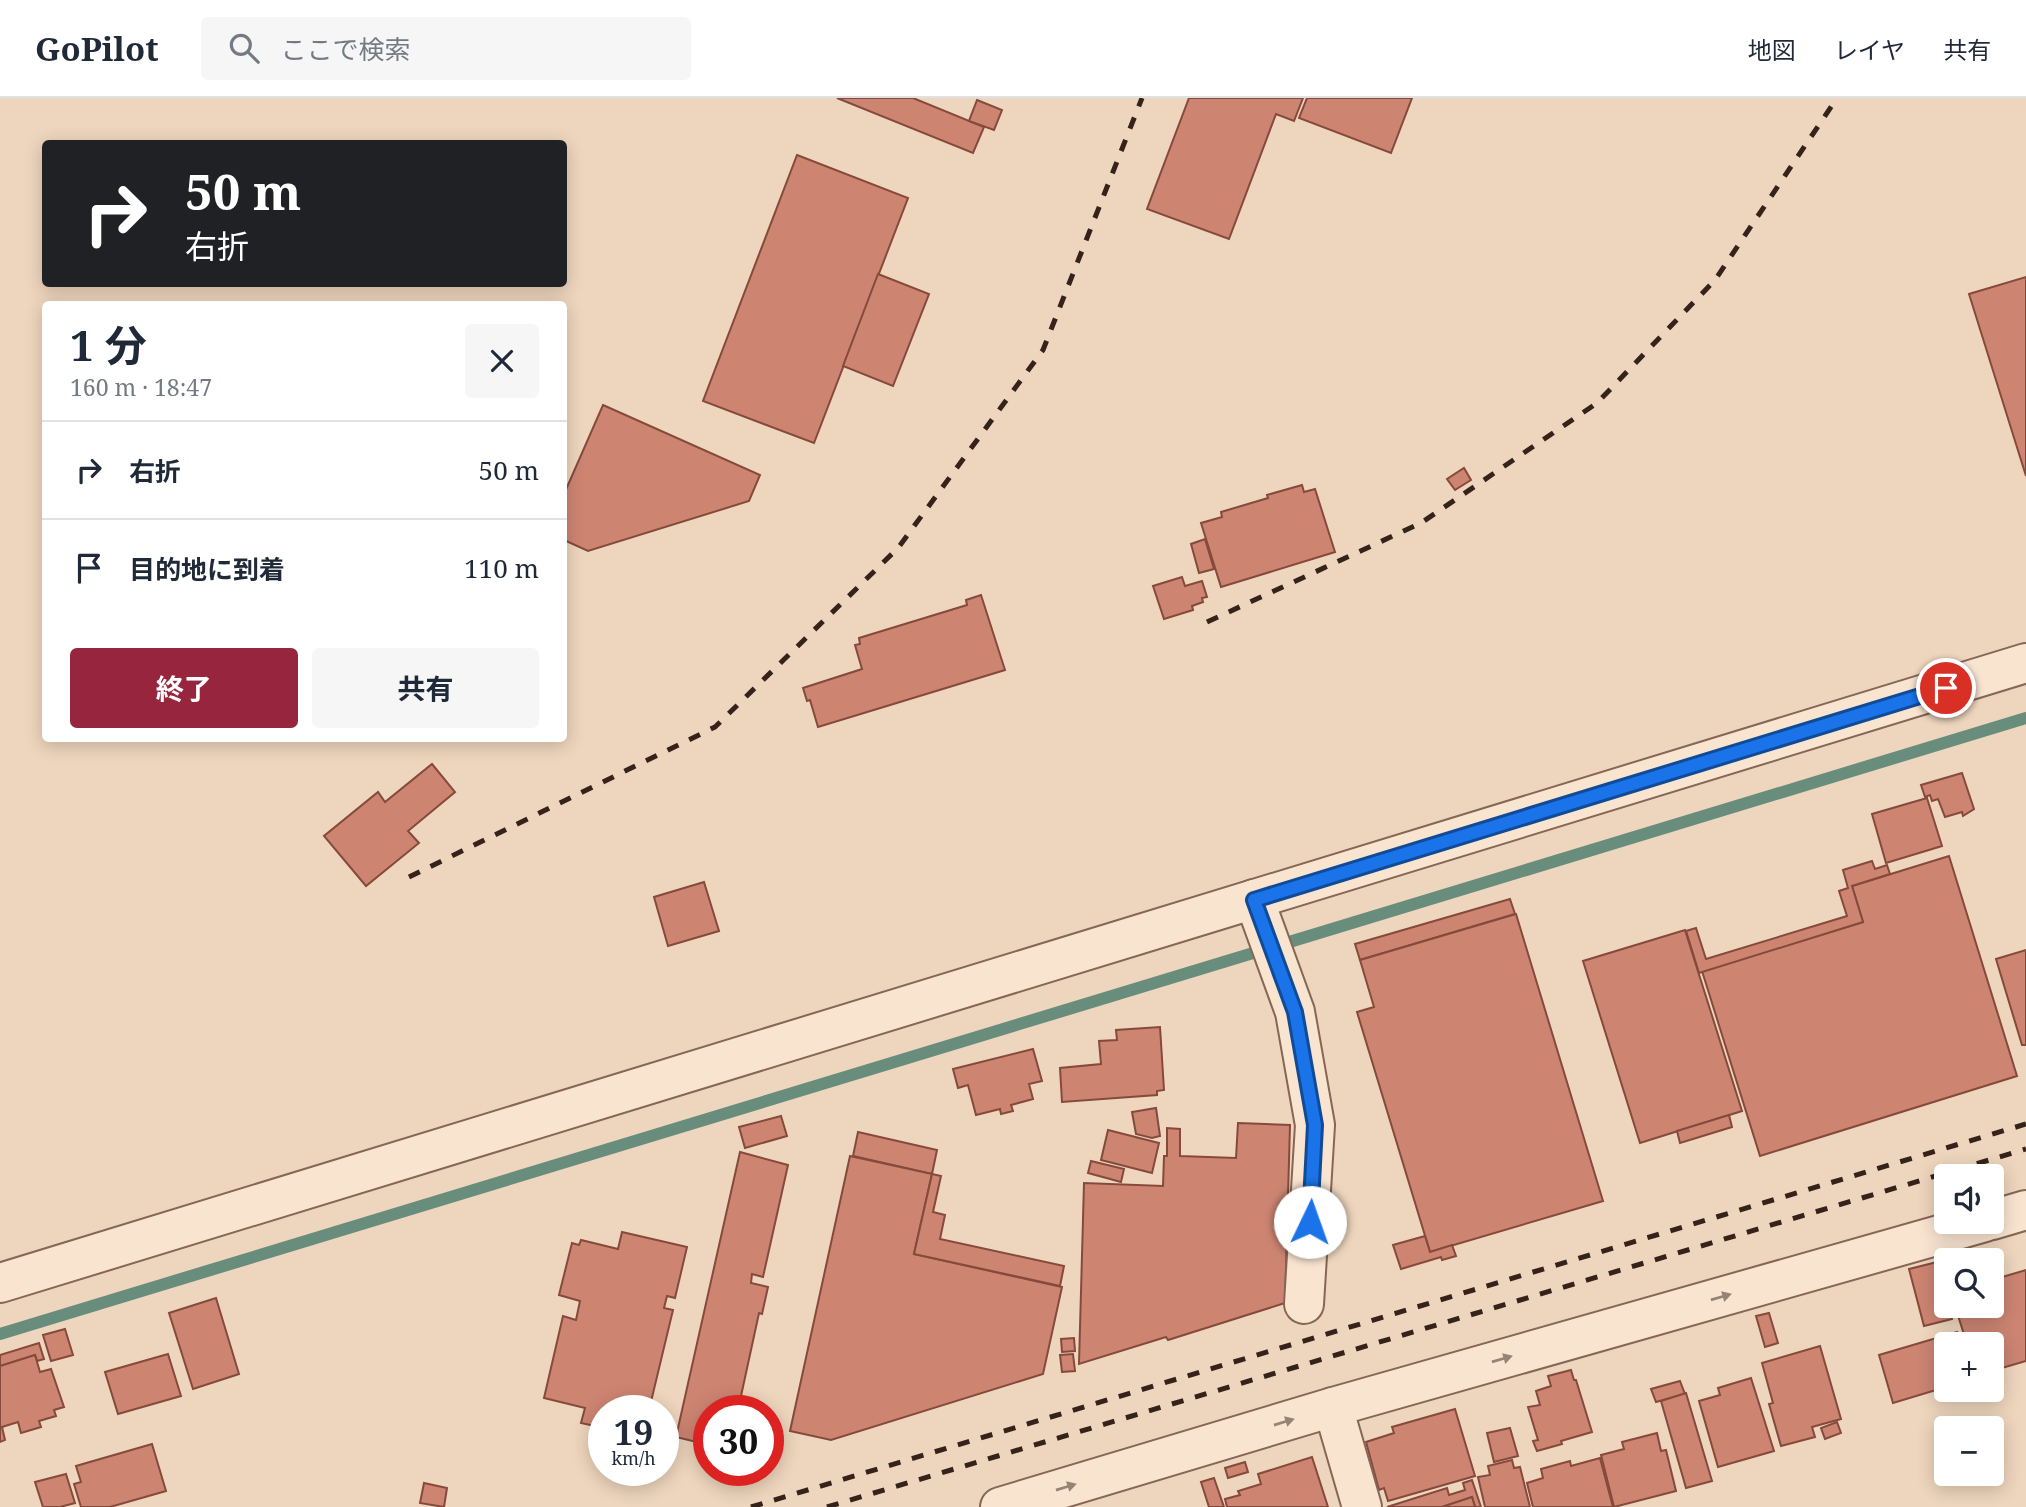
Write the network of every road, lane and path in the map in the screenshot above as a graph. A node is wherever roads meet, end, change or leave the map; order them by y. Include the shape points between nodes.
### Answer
1 (2026, 663) edge
2 (1266, 931) junction
3 (2026, 1210) edge
4 (2004, 1216) edge
5 (1943, 1234) edge
6 (0, 1283) edge
7 (1304, 1304) dead end
8 (1333, 1407) junction
9 (1000, 1507) edge
10 (1362, 1507) edge

1 - 2 street
2 - 6 street
2 - 7 street via 1295,1012 1315,1125
3 - 4 street
8 -> 5 street
9 -> 8 street
8 - 10 street

